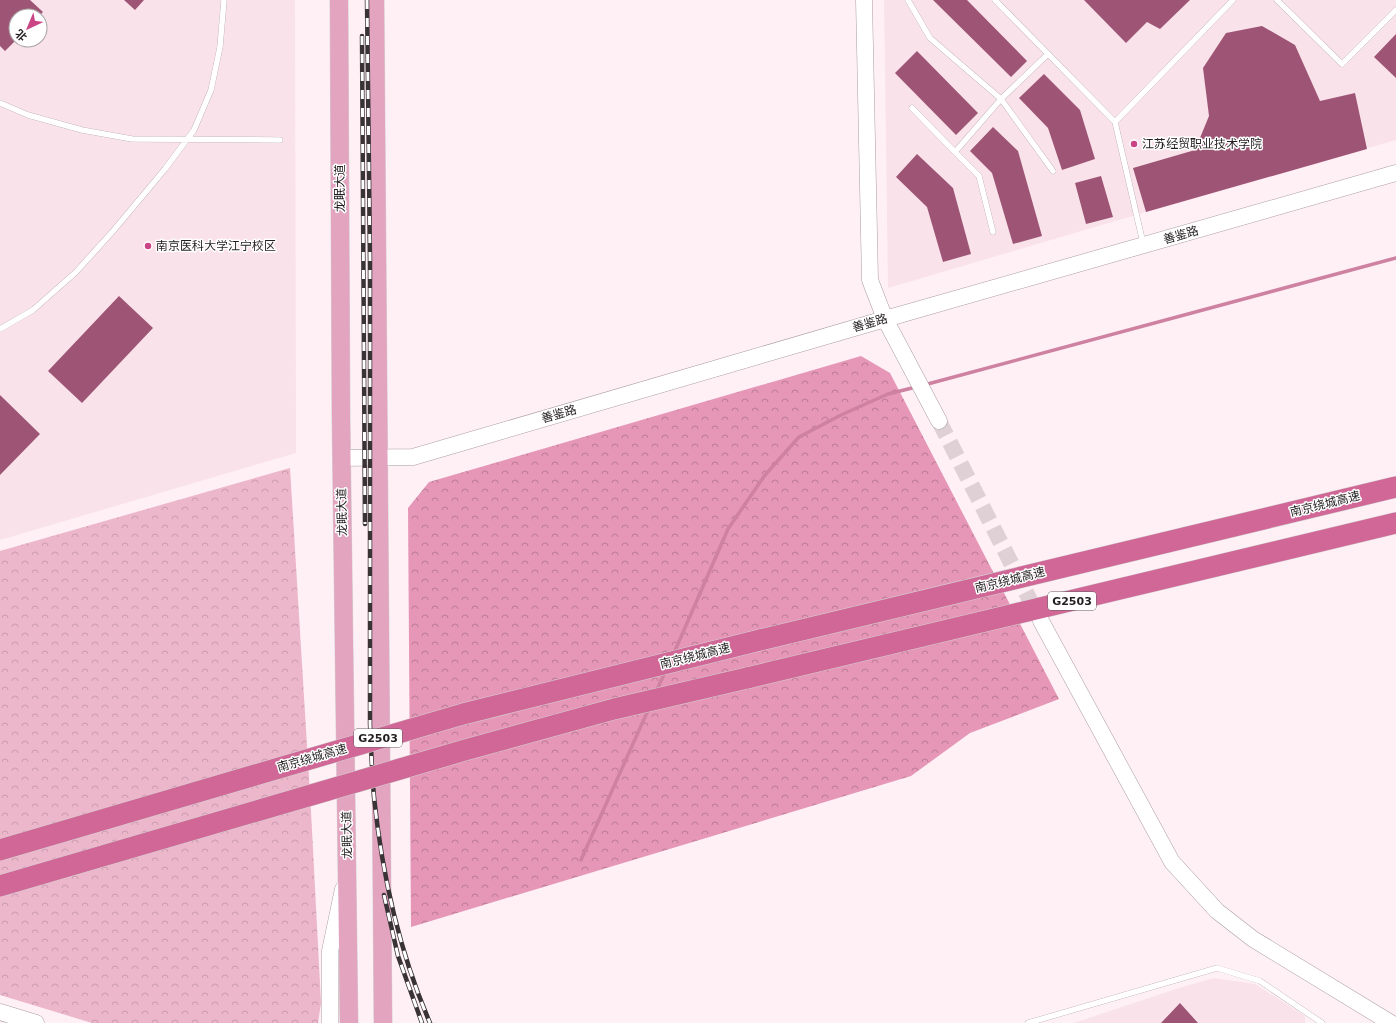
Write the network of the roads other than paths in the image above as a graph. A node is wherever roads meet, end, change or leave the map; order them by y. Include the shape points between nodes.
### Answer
1 (224, 0) edge
2 (339, 0) edge
3 (375, 0) edge
4 (864, 0) edge
5 (908, 0) edge
6 (995, 0) edge
7 (1233, 0) edge
8 (1277, 0) edge
9 (1396, 10) edge
10 (1048, 54) junction
11 (1001, 99) junction
12 (0, 103) edge
13 (912, 108) dead end
14 (1115, 122) junction
15 (186, 140) junction
16 (280, 140) dead end
17 (956, 152) junction
18 (1053, 171) dead end
19 (1396, 173) edge
20 (993, 232) dead end
21 (1143, 246) junction
22 (885, 319) junction
23 (0, 329) edge
24 (939, 421) tunnel mouth
25 (378, 457) junction
26 (342, 458) junction
27 (1396, 487) edge
28 (1396, 523) edge
29 (1041, 621) tunnel mouth
30 (0, 850) edge
31 (347, 866) junction
32 (0, 886) edge
33 (0, 1012) edge
34 (384, 1022) edge
35 (1320, 1022) edge
36 (36, 1023) edge
37 (330, 1023) edge
38 (349, 1023) edge
39 (1028, 1023) edge
40 (1391, 1023) edge

1 - 15 lane via 220,47 211,90 194,130
2 - 26 main road, 龙眠大道
3 - 25 main road
4 - 22 street via 870,280
5 - 11 lane via 930,38
6 - 10 lane
7 - 14 lane
8 - 9 lane via 1342,64
10 - 11 lane
10 - 14 lane
11 - 17 lane
11 - 18 lane
12 - 15 lane via 28,115 82,130 132,139
13 - 17 lane
14 - 21 lane
15 - 16 lane
15 - 23 lane via 165,169 76,272 33,310
17 - 20 lane via 979,176
19 - 21 street, 善鉴路
21 - 22 street, 善鉴路
22 - 24 street
22 - 25 street, 善鉴路 via 414,457
25 - 26 street, 善鉴路
25 - 34 main road
26 - 31 main road, 龙眠大道
27 - 30 highway, 南京绕城高速 / G2503, bridge via 463,714
28 - 32 highway, G2503, bridge via 614,709
29 - 40 street via 1172,862 1217,911 1254,939
31 - 37 street via 330,951
31 - 38 main road, 龙眠大道
33 - 36 street
35 - 39 lane via 1260,982 1217,968

